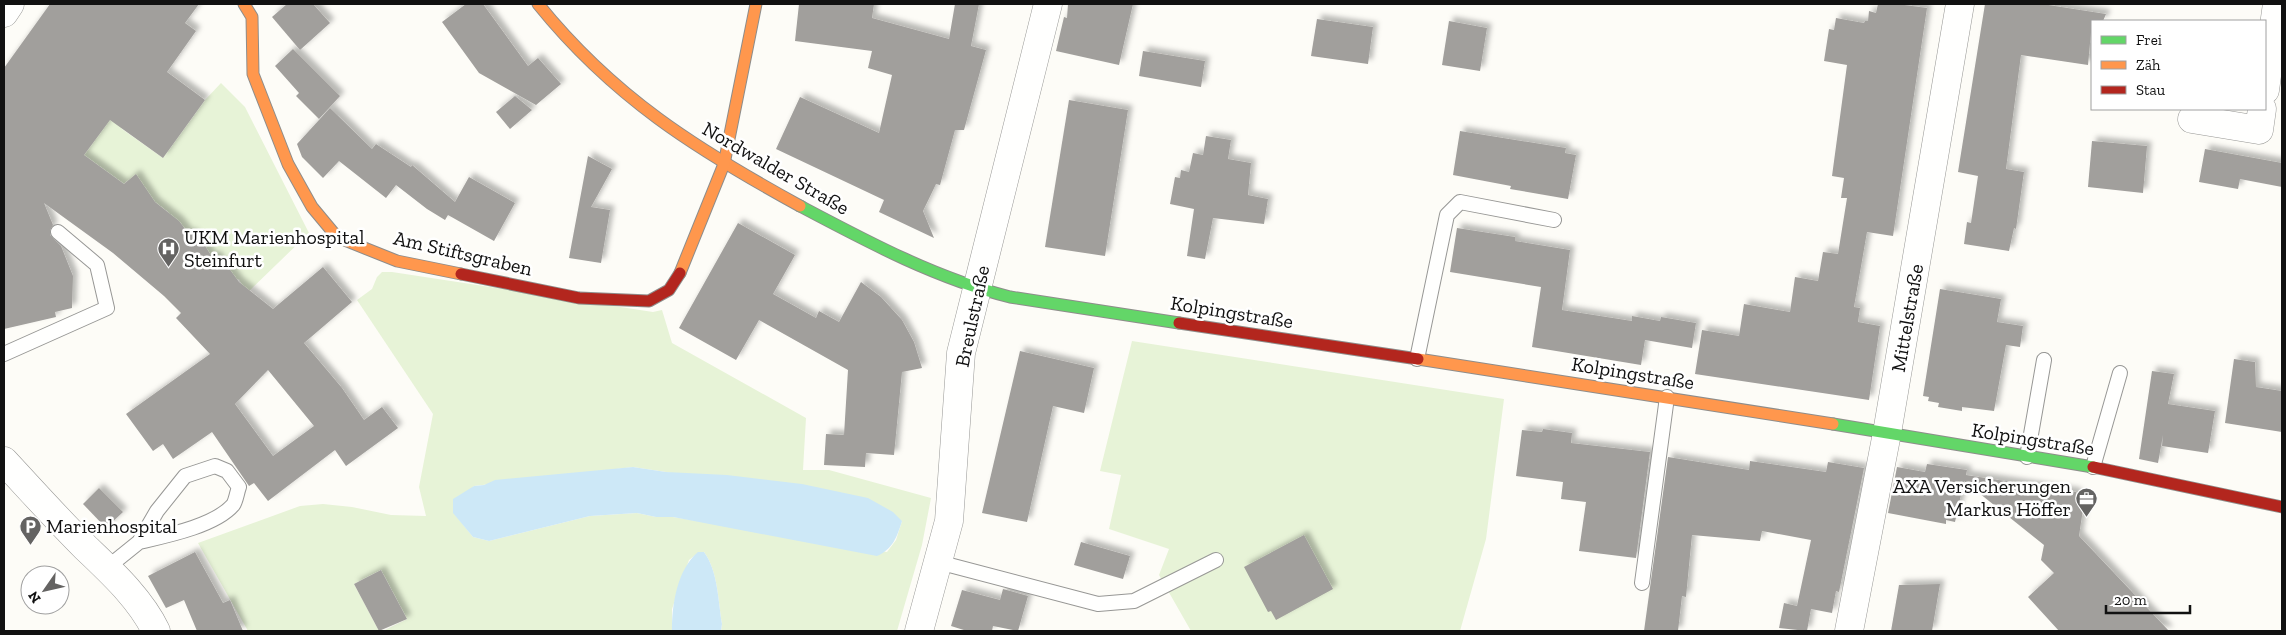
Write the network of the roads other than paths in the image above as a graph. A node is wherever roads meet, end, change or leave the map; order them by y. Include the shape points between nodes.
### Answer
1 (10, 4) edge
2 (244, 4) edge
3 (538, 4) edge
4 (756, 4) edge
5 (1048, 4) edge
6 (1960, 4) edge
7 (2277, 4) edge
8 (4, 13) edge
9 (238, 61) dead end
10 (253, 74) junction
11 (2266, 83) edge
12 (2262, 110) edge
13 (2192, 119) dead end
14 (724, 164) junction
15 (1554, 220) dead end
16 (58, 232) dead end
17 (976, 290) junction
18 (4, 354) edge
19 (1417, 359) junction
20 (2044, 360) dead end
21 (2120, 373) dead end
22 (1667, 397) junction
23 (1887, 433) junction
24 (2027, 457) junction
25 (4, 461) edge
26 (2093, 468) junction
27 (2282, 507) edge
28 (139, 542) junction
29 (1216, 560) dead end
30 (938, 562) junction
31 (108, 566) junction
32 (1642, 583) dead end
33 (156, 631) edge
34 (919, 631) edge
35 (1848, 631) edge

1 - 8 street
2 - 10 street, Am Stiftsgraben via 252,18
3 - 14 street, Nordwalder Straße via 567,40 615,86
4 - 14 street, Am Stiftsgraben
5 - 17 street, Breulstraße
6 - 23 street, Mittelstraße
7 - 11 street
9 - 10 lane
10 - 14 street, Am Stiftsgraben via 288,164 312,207 337,237 397,261 579,298 649,301 669,290 683,269
12 - 13 street via 2259,130
14 - 17 street, Nordwalder Straße via 855,235 943,278
15 - 19 lane via 1460,202 1447,215
16 - 18 lane via 97,265 107,308
17 - 19 street, Kolpingstraße
17 - 30 street, Breulstraße via 960,353 949,521
19 - 22 street, Kolpingstraße
20 - 24 lane
21 - 26 lane
22 - 23 street, Kolpingstraße
22 - 32 lane
23 - 24 street, Kolpingstraße
23 - 35 street, Mittelstraße
24 - 26 street, Kolpingstraße
25 - 31 street
26 - 27 street, Kolpingstraße
28 - 28 lane via 207,523 233,505 239,487 227,471 215,466 185,476 157,511
28 - 31 lane
29 - 30 lane via 1134,601 1098,604
30 - 34 street, Breulstraße
31 - 33 street

